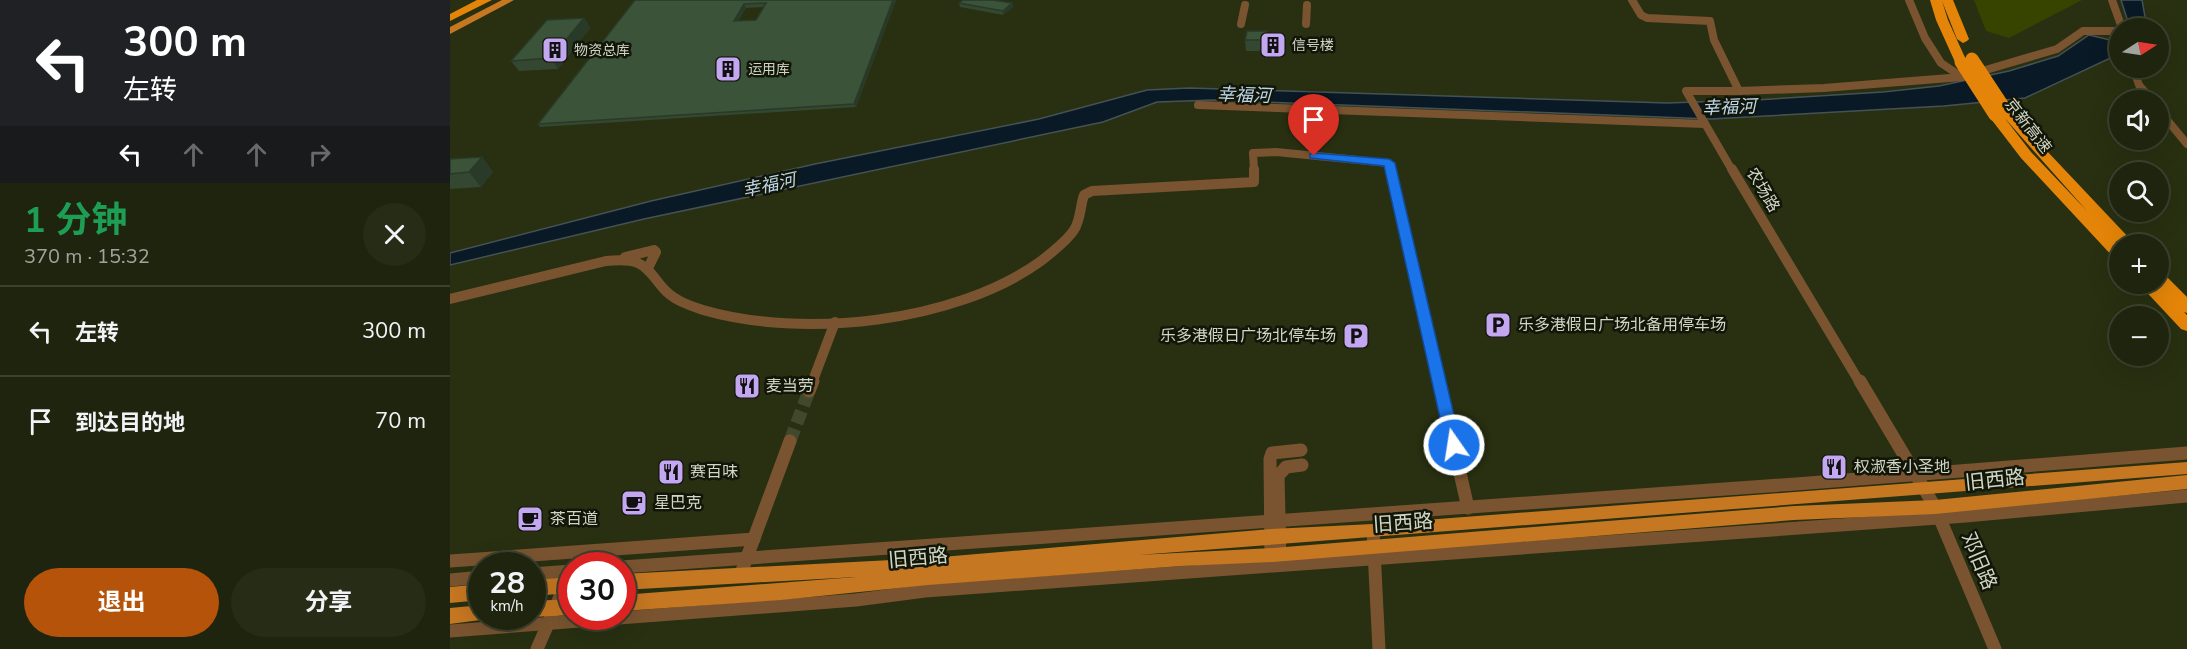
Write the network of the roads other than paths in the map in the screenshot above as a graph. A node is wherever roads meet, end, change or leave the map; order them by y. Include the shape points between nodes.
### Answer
1 (462, 0) edge
2 (486, 0) edge
3 (509, 0) edge
4 (1632, 0) edge
5 (1909, 0) edge
6 (1936, 0) edge
7 (1947, 0) edge
8 (2112, 0) edge
9 (1245, 5) dead end
10 (1307, 5) dead end
11 (450, 8) edge
12 (450, 18) edge
13 (2117, 18) edge
14 (1240, 24) dead end
15 (1306, 24) dead end
16 (2109, 30) edge
17 (450, 32) edge
18 (1967, 60) junction
19 (1962, 77) junction
20 (1739, 91) junction
21 (1198, 105) dead end
22 (2001, 113) junction
23 (2169, 122) edge
24 (1705, 123) junction
25 (2187, 144) edge
26 (2117, 234) edge
27 (2109, 243) edge
28 (612, 261) junction
29 (648, 268) junction
30 (2169, 289) edge
31 (2157, 294) edge
32 (450, 299) edge
33 (2187, 307) edge
34 (835, 322) junction
35 (2187, 326) edge
36 (809, 391) tunnel mouth
37 (790, 441) tunnel mouth
38 (1301, 450) dead end
39 (2187, 453) edge
40 (1302, 465) dead end
41 (2187, 468) edge
42 (1921, 482) junction
43 (2187, 482) edge
44 (2187, 496) edge
45 (1468, 508) junction
46 (1937, 512) junction
47 (1274, 528) junction
48 (754, 539) junction
49 (1374, 546) junction
50 (747, 557) junction
51 (1275, 560) junction
52 (450, 561) edge
53 (636, 566) edge
54 (740, 576) junction
55 (468, 578) edge
56 (450, 580) edge
57 (636, 581) edge
58 (468, 593) edge
59 (450, 595) edge
60 (636, 602) edge
61 (636, 610) edge
62 (558, 613) edge
63 (468, 614) edge
64 (450, 616) edge
65 (450, 631) edge
66 (537, 649) edge
67 (1379, 649) edge
68 (1995, 649) edge

1 - 11 highway
2 - 12 highway
3 - 17 main road
4 - 20 street via 1647,18 1710,21 1714,40
5 - 19 street via 1941,63
6 - 18 highway, 京新高速 via 1942,20
7 - 18 highway, 京新高速
8 - 13 street
9 - 14 street
10 - 15 street
16 - 19 street via 2084,31 2057,49
18 - 22 highway, 京新高速, bridge
19 - 20 street
20 - 24 street, 农场路 via 1686,91
21 - 24 street
22 - 26 highway, 京新高速
22 - 27 highway, 京新高速 via 2026,155
23 - 25 street
24 - 42 street, 农场路
28 - 29 street via 628,259
28 - 29 street via 654,250
28 - 32 street
29 - 34 street via 672,298 705,310 763,321
30 - 33 highway
31 - 35 highway
34 - 36 street
34 - 45 street via 922,309 1007,282 1058,247 1076,226 1083,198 1092,191 1254,182 1253,153 1389,163
37 - 48 street
38 - 47 street via 1272,453 1268,467
39 - 42 street
40 - 47 street via 1286,467 1278,476
41 - 42 main road, 旧西路
42 - 45 street
42 - 46 street, 邓旧路
42 - 49 main road, 旧西路
43 - 46 main road, 旧西路
44 - 46 street via 2079,507
45 - 47 street
46 - 49 main road, 旧西路 via 1794,513
46 - 68 street, 邓旧路
47 - 49 main road, 旧西路
47 - 50 street via 1241,521
47 - 51 street
47 - 54 main road, 旧西路 via 930,565
48 - 50 street
48 - 52 street
49 - 51 main road, 旧西路
49 - 67 street
50 - 53 street
50 - 54 street
51 - 60 main road, 旧西路 via 1181,559
51 - 61 street via 856,600
54 - 57 main road, 旧西路
55 - 56 street
58 - 59 main road
62 - 65 street
62 - 66 street
63 - 64 main road

